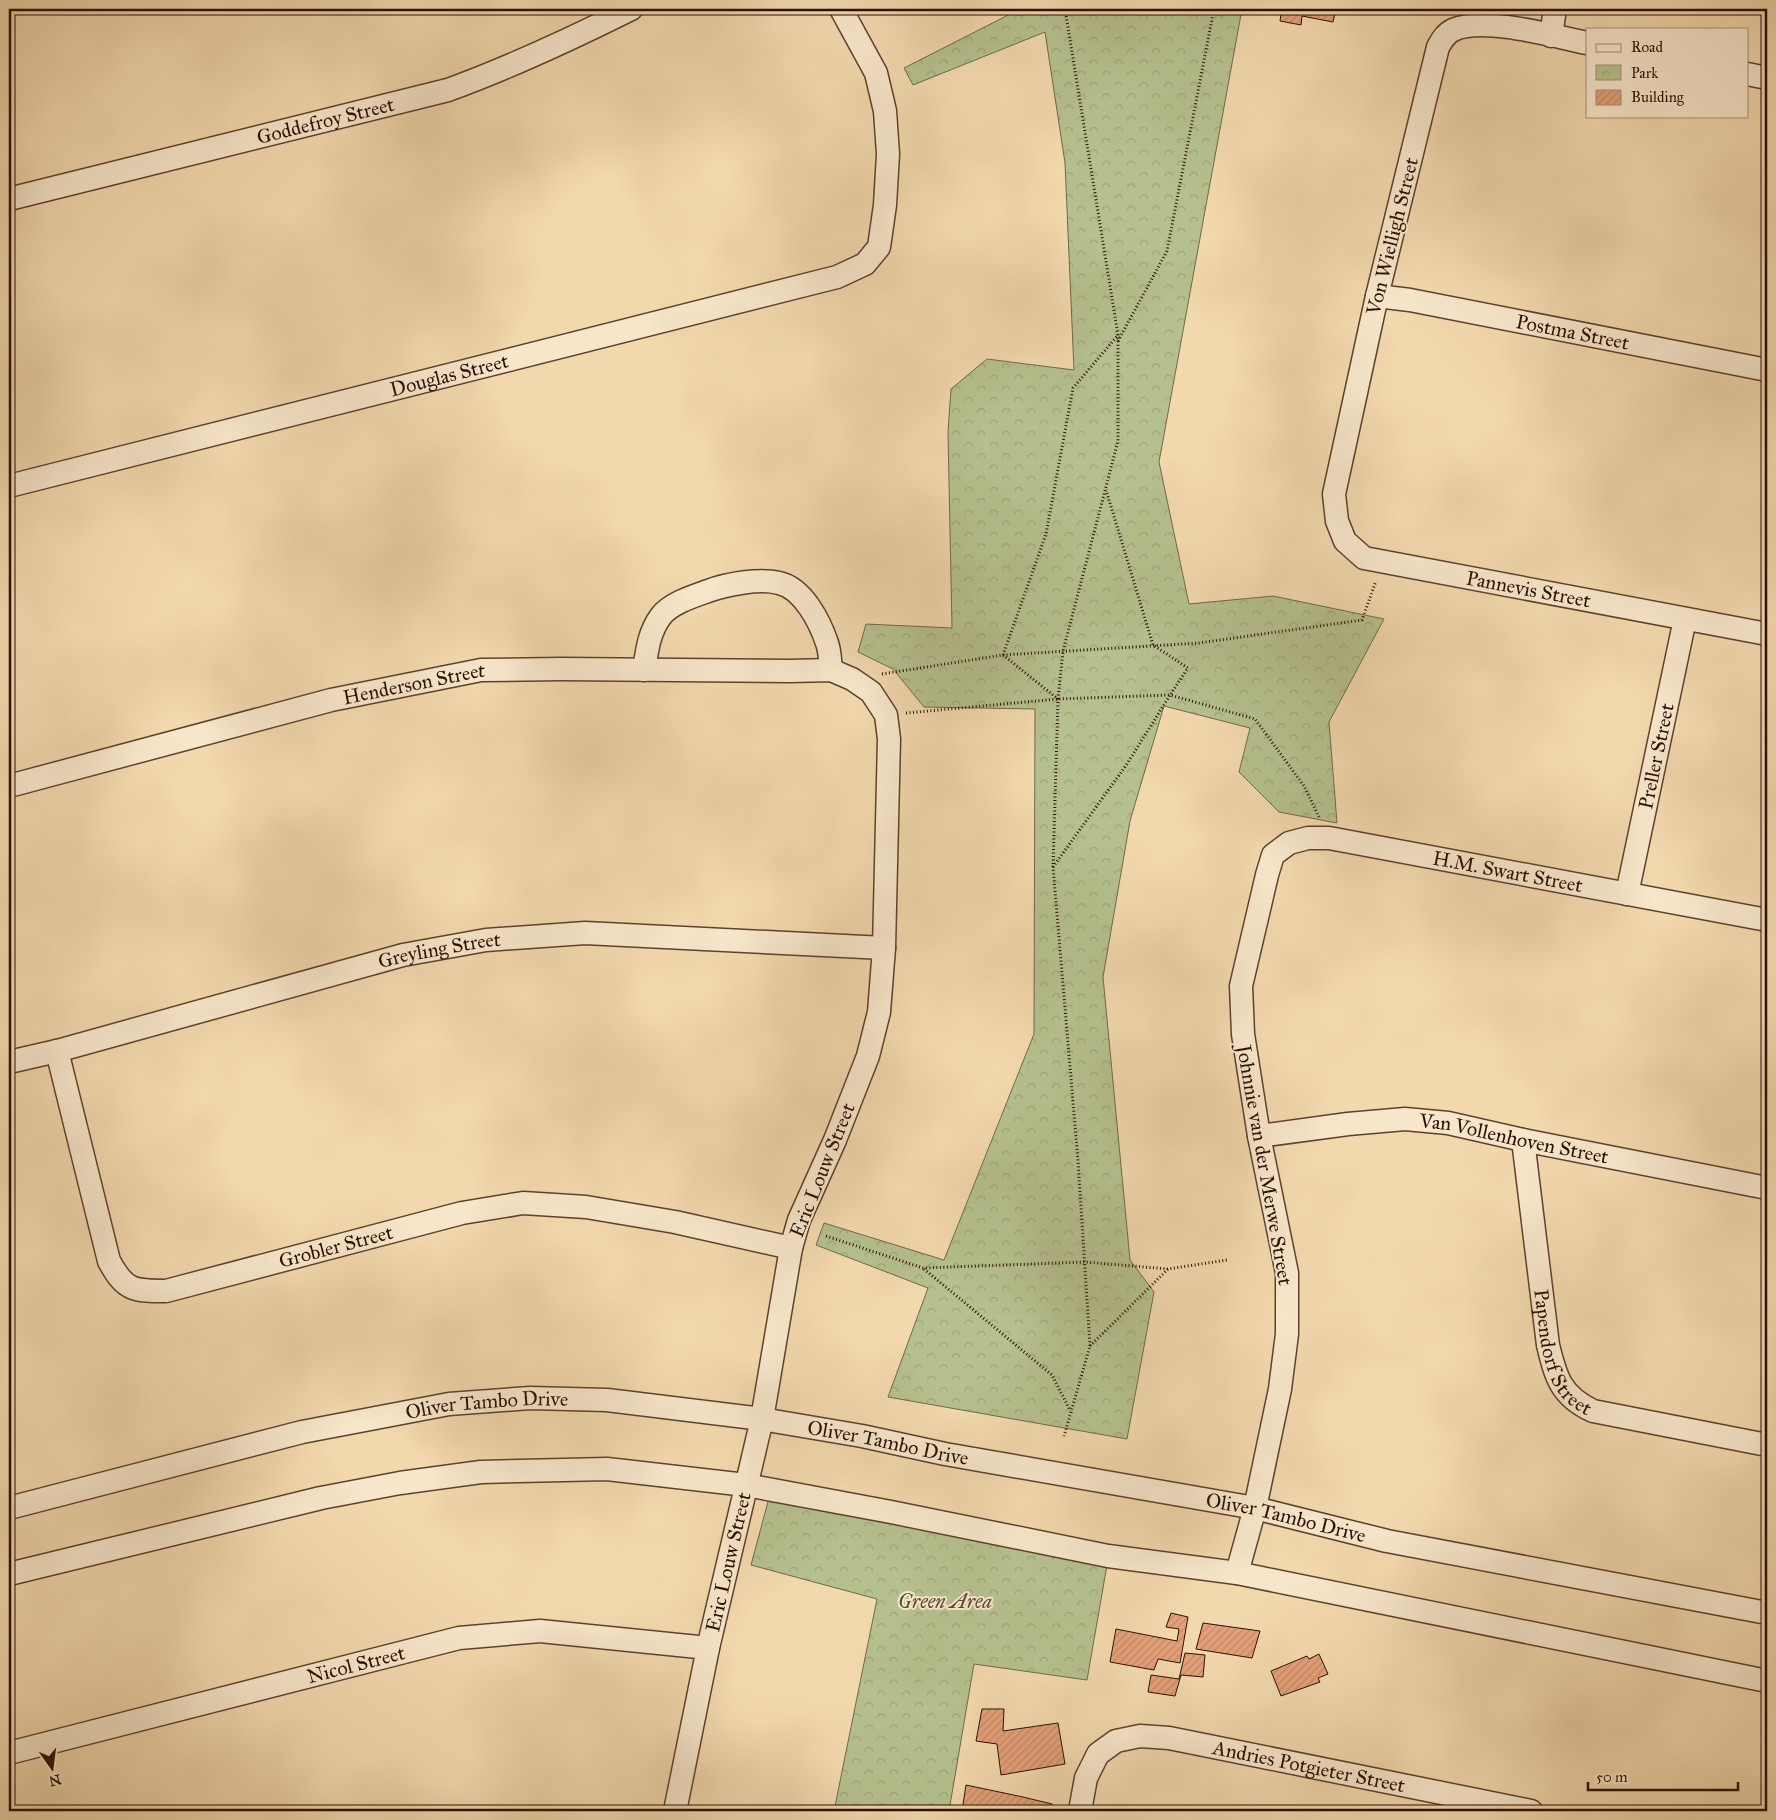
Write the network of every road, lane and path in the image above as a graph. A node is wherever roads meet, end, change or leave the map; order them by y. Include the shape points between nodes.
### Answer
1 (631, 9) edge
2 (840, 9) edge
3 (1070, 9) edge
4 (1214, 9) edge
5 (1555, 9) edge
6 (1065, 10) edge
7 (1552, 36) junction
8 (1586, 42) edge
9 (1748, 74) edge
10 (1767, 78) edge
11 (9, 200) edge
12 (1377, 296) junction
13 (1118, 335) junction
14 (1118, 342) junction
15 (1767, 370) edge
16 (9, 486) edge
17 (1106, 490) junction
18 (1334, 494) joint
19 (1383, 562) junction
20 (1685, 619) junction
21 (1767, 634) edge
22 (1153, 645) junction
23 (1063, 651) junction
24 (1003, 655) junction
25 (644, 670) junction
26 (830, 670) junction
27 (852, 679) junction
28 (1170, 695) junction
29 (1058, 699) junction
30 (886, 715) junction
31 (9, 786) edge
32 (1329, 838) junction
33 (1053, 867) junction
34 (1267, 875) joint
35 (1627, 894) junction
36 (1767, 920) edge
37 (884, 948) junction
38 (57, 1051) junction
39 (9, 1062) edge
40 (1259, 1136) junction
41 (1523, 1140) junction
42 (1767, 1188) edge
43 (826, 1236) dead end
44 (791, 1248) junction
45 (1227, 1260) dead end
46 (1085, 1262) junction
47 (923, 1268) junction
48 (1168, 1269) junction
49 (1090, 1346) junction
50 (1071, 1412) junction
51 (762, 1419) junction
52 (1064, 1436) dead end
53 (1767, 1445) edge
54 (746, 1485) junction
55 (9, 1508) edge
56 (1255, 1508) junction
57 (1237, 1573) junction
58 (9, 1574) edge
59 (1767, 1614) edge
60 (708, 1648) junction
61 (1767, 1681) edge
62 (9, 1753) edge
63 (675, 1811) edge
64 (1080, 1811) edge
65 (1531, 1811) edge

1 - 11 street, Goddefroy Street via 505,68 448,90
2 - 16 street, Douglas Street via 876,73 885,111 888,154 885,205 879,247 865,264 837,277
3 - 6 path
4 - 14 path via 1167,252
5 - 7 street
6 - 13 path
7 - 8 street, Von Wielligh Street
7 - 12 street, Von Wielligh Street via 1499,26 1469,26 1452,30 1443,37
9 - 10 street
12 - 15 street, Postma Street
12 - 18 street, Von Wielligh Street
13 - 14 path
13 - 24 path via 1073,388 1046,534
14 - 17 path via 1118,441
17 - 22 path
17 - 23 path
18 - 19 street, Pannevis Street via 1337,521 1345,540 1364,558
19 - 20 street, Pannevis Street
19 - 22 path via 1362,620 1200,643
20 - 21 street, Pannevis Street
20 - 35 street, Preller Street
22 - 23 path
22 - 28 path via 1188,668
23 - 24 path
23 - 29 path
24 - 27 path
24 - 29 path
25 - 26 street, Henderson Street
25 - 26 street via 652,631 662,614 683,600 717,588 757,581 779,582 806,602 828,645
25 - 31 street, Henderson Street via 481,670 331,700
26 - 27 street, Eric Louw Street
27 - 30 street, Eric Louw Street via 871,692
28 - 29 path
28 - 32 path via 1256,719 1304,786
28 - 33 path via 1128,764
29 - 30 path
29 - 33 path
30 - 37 street, Eric Louw Street via 890,739
32 - 34 street, H.M. Swart Street via 1308,838 1289,843 1273,855
32 - 35 street, H.M. Swart Street
33 - 46 path
34 - 40 street, Johnnie van der Merwe Street via 1241,986 1243,1034
35 - 36 street, H.M. Swart Street
37 - 38 street, Greyling Street via 584,933 486,940 403,955
37 - 44 street, Eric Louw Street via 879,1012 868,1056 799,1220
38 - 39 street, Greyling Street
38 - 44 street, Grobler Street via 109,1261 118,1277 131,1288 166,1291 462,1213 523,1203 586,1207 675,1222
40 - 41 street, Van Vollenhoven Street via 1404,1119 1448,1123
40 - 56 street, Johnnie van der Merwe Street via 1287,1273 1287,1326 1280,1389
41 - 42 street, Van Vollenhoven Street
41 - 53 street, Papendorf Street via 1548,1346 1554,1373 1568,1394 1593,1411
43 - 47 path
44 - 51 street, Eric Louw Street
45 - 48 path
46 - 47 path
46 - 48 path
46 - 49 path
47 - 50 path via 1052,1375
48 - 49 path
49 - 50 path
50 - 52 path
51 - 54 street, Eric Louw Street
51 - 55 street, Oliver Tambo Drive via 607,1400 530,1398 449,1404 302,1432
51 - 56 street, Oliver Tambo Drive
54 - 57 street via 1108,1556
54 - 58 street via 607,1469 481,1472 321,1498
54 - 60 street, Eric Louw Street
56 - 57 street, Johnnie van der Merwe Street
56 - 59 street, Oliver Tambo Drive via 1387,1541
57 - 61 street
60 - 62 street, Nicol Street via 540,1631 459,1638
60 - 63 street, Eric Louw Street
64 - 65 street, Andries Potgieter Street via 1086,1778 1098,1754 1116,1741 1140,1736 1169,1738

